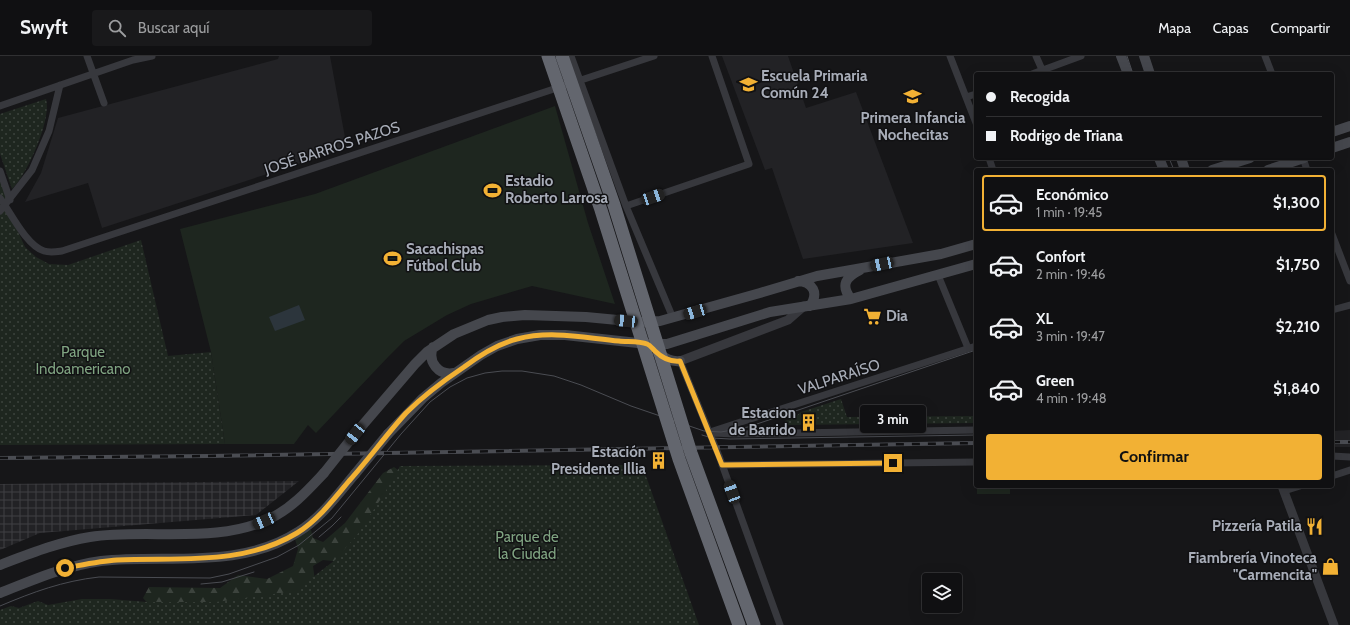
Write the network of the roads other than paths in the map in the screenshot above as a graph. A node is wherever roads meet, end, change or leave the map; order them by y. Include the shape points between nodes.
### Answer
1 (87, 56) edge
2 (152, 56) edge
3 (548, 56) edge
4 (562, 56) edge
5 (571, 56) edge
6 (654, 56) edge
7 (712, 56) edge
8 (950, 56) edge
9 (1036, 56) edge
10 (1081, 56) edge
11 (1121, 56) edge
12 (1144, 56) edge
13 (1265, 56) edge
14 (132, 58) edge
15 (1043, 72) edge
16 (1127, 72) edge
17 (1149, 72) edge
18 (1271, 72) edge
19 (94, 74) junction
20 (580, 80) junction
21 (60, 85) junction
22 (974, 95) edge
23 (966, 97) junction
24 (104, 102) dead end
25 (0, 106) edge
26 (974, 118) edge
27 (1350, 126) edge
28 (1334, 131) edge
29 (1350, 142) edge
30 (1334, 147) edge
31 (1244, 160) edge
32 (1297, 160) edge
33 (1218, 168) edge
34 (1274, 168) edge
35 (0, 171) edge
36 (0, 198) edge
37 (8, 203) junction
38 (626, 206) junction
39 (0, 211) edge
40 (1334, 239) edge
41 (974, 245) edge
42 (974, 265) edge
43 (867, 267) junction
44 (938, 275) junction
45 (798, 281) junction
46 (1350, 281) edge
47 (851, 299) junction
48 (1350, 305) edge
49 (807, 306) junction
50 (1334, 309) edge
51 (673, 318) junction
52 (647, 344) junction
53 (974, 346) edge
54 (433, 347) junction
55 (968, 348) junction
56 (680, 361) junction
57 (454, 373) junction
58 (974, 430) edge
59 (710, 432) junction
60 (1334, 456) edge
61 (1350, 457) edge
62 (974, 462) edge
63 (722, 465) junction
64 (1350, 470) edge
65 (1334, 475) edge
66 (1283, 488) edge
67 (0, 565) edge
68 (0, 593) edge
69 (739, 625) edge
70 (754, 625) edge
71 (780, 625) edge
72 (1334, 625) edge

1 - 19 street
2 - 14 street
3 - 69 highway, bridge via 601,210 679,459
4 - 70 highway, bridge via 614,205 691,453
5 - 20 street
6 - 20 street, JOSÉ BARROS PAZOS
7 - 38 street via 749,164
8 - 23 street
9 - 15 street
10 - 15 street
11 - 16 main road
12 - 17 main road
13 - 18 street
14 - 19 street
19 - 21 street
19 - 24 street
20 - 37 street, JOSÉ BARROS PAZOS via 62,251 52,253 32,243 24,234
20 - 38 street
21 - 25 street
21 - 37 street via 49,131 32,170
22 - 23 street
23 - 26 street
27 - 28 main road
29 - 30 main road
31 - 33 main road
32 - 34 main road
35 - 37 street
36 - 37 street
37 - 39 street
38 - 51 street
40 - 46 street
41 - 43 main road via 941,254
42 - 44 main road
43 - 45 main road via 832,272
43 - 47 main road via 847,279 846,293
44 - 47 main road
44 - 55 street
45 - 49 main road via 810,285 814,291 814,296
45 - 51 main road
47 - 49 main road
48 - 50 street
49 - 52 main road via 776,311 678,341
49 - 56 street via 788,320
51 - 54 main road via 639,322 514,315 471,326
52 - 56 main road via 668,360
52 - 57 main road via 566,335 540,335 497,346
53 - 55 street, VALPARAÍSO
54 - 57 main road via 431,358 436,368 443,373
54 - 67 main road, bridge via 415,364 324,473 302,496 271,518 256,525 220,532 90,537 50,546
55 - 59 street, VALPARAÍSO
56 - 59 street
57 - 68 main road, bridge via 423,398 388,434 315,519 283,541 246,553 214,558 117,560 86,564 58,571
58 - 59 street via 734,434
59 - 63 street
60 - 61 street
62 - 63 street
63 - 71 street
64 - 65 street
66 - 72 street

